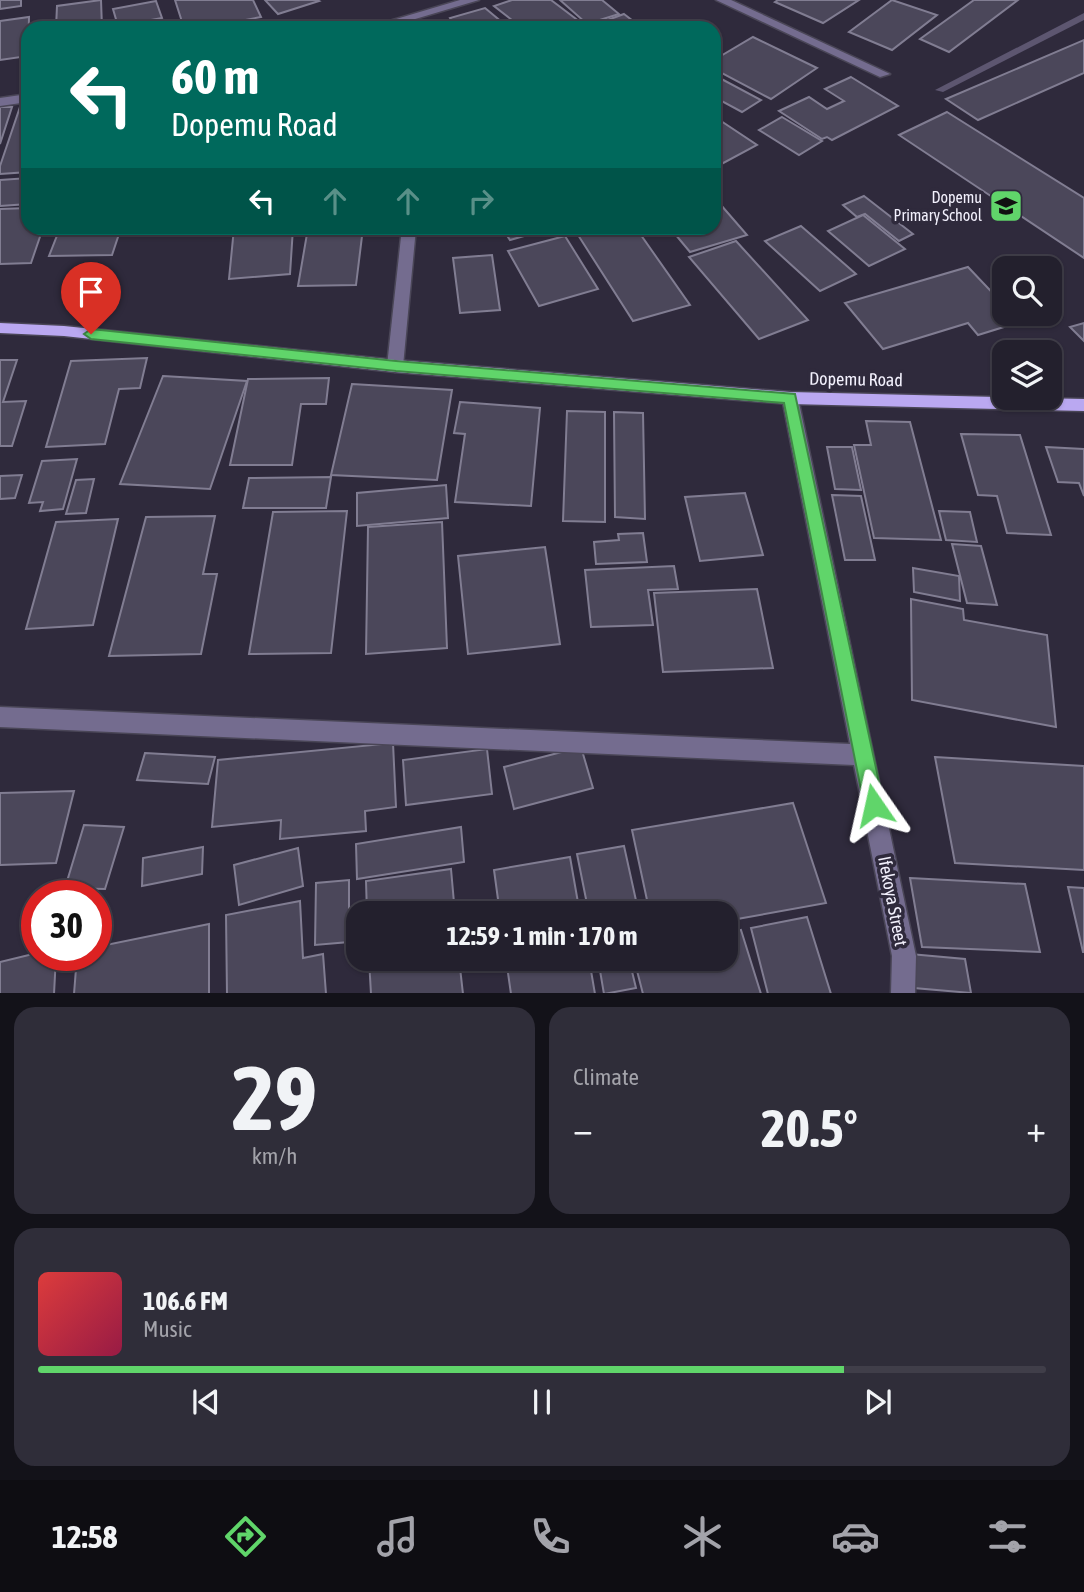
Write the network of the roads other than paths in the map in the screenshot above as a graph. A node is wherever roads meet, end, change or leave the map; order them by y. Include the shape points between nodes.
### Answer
1 (473, 0) edge
2 (722, 0) edge
3 (405, 21) edge
4 (884, 74) dead end
5 (21, 99) edge
6 (0, 102) edge
7 (408, 235) edge
8 (0, 328) edge
9 (396, 366) junction
10 (790, 398) junction
11 (1084, 405) edge
12 (0, 717) edge
13 (864, 755) junction
14 (903, 993) edge

1 - 3 street
2 - 4 street
5 - 6 street
7 - 9 street
8 - 9 main road, Dopemu Road
9 - 10 main road, Dopemu Road
10 - 11 main road, Dopemu Road
10 - 13 street, Ifekoya Street
12 - 13 street
13 - 14 street, Ifekoya Street via 904,956

